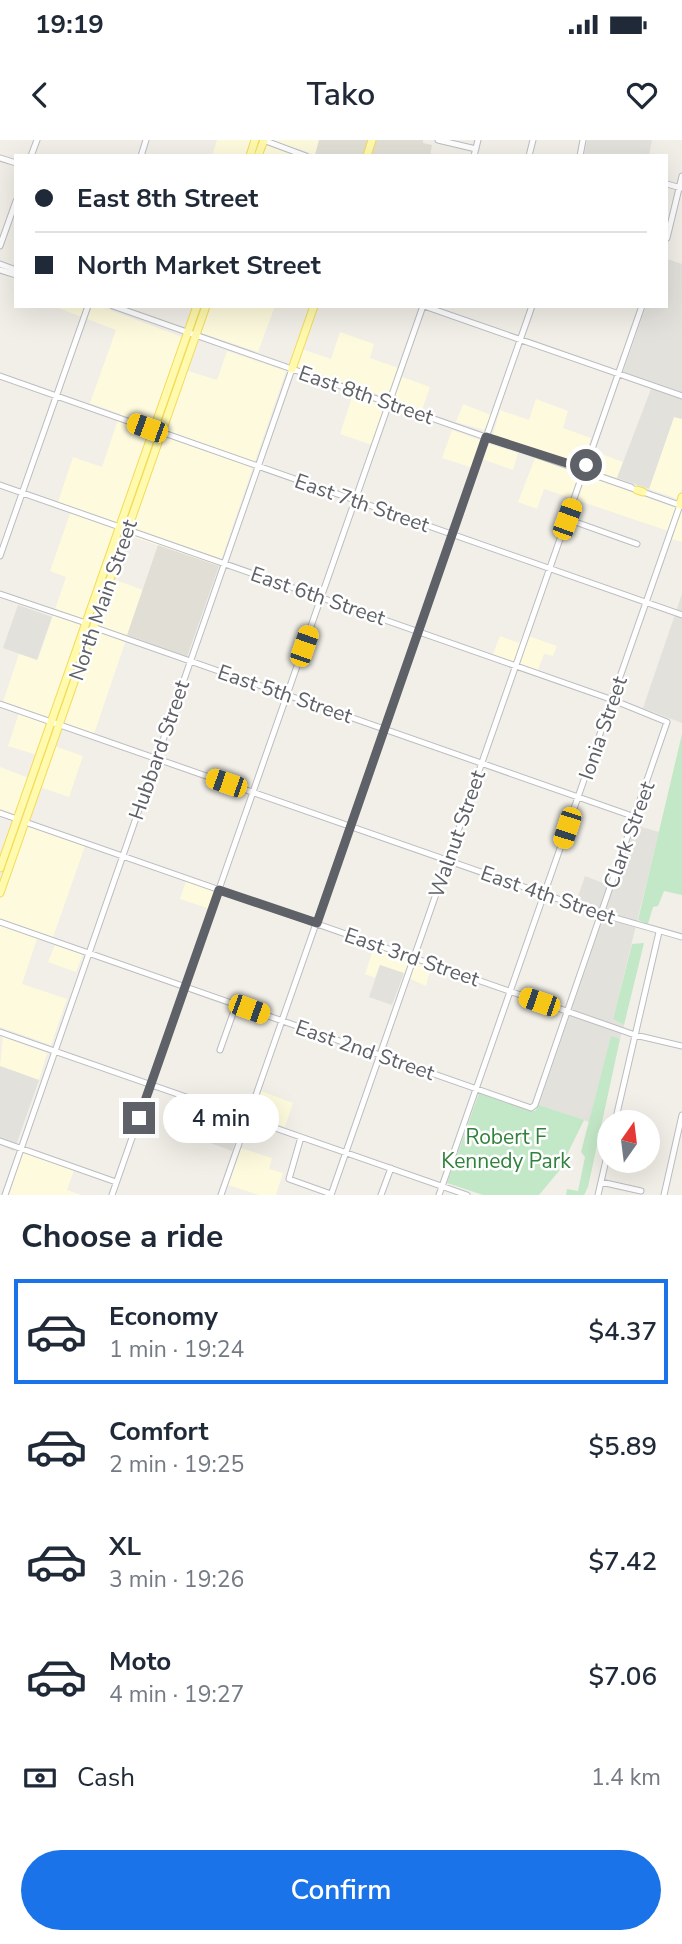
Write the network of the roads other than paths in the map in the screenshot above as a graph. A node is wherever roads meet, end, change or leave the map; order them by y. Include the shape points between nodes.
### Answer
1 (263, 140) edge
2 (438, 140) edge
3 (478, 140) edge
4 (475, 152) edge
5 (301, 154) edge
6 (682, 176) edge
7 (681, 188) edge
8 (14, 207) edge
9 (668, 234) edge
10 (0, 246) edge
11 (87, 308) edge
12 (119, 308) edge
13 (197, 308) edge
14 (205, 308) edge
15 (313, 308) edge
16 (423, 308) edge
17 (430, 308) edge
18 (531, 308) edge
19 (641, 308) edge
20 (191, 334) junction
21 (520, 340) junction
22 (292, 369) junction
23 (618, 374) junction
24 (0, 376) edge
25 (56, 396) junction
26 (682, 396) edge
27 (389, 403) junction
28 (157, 431) junction
29 (486, 437) junction
30 (258, 466) junction
31 (584, 471) junction
32 (0, 485) edge
33 (22, 493) junction
34 (355, 500) junction
35 (681, 503) edge
36 (567, 519) junction
37 (123, 528) junction
38 (453, 534) junction
39 (637, 544) dead end
40 (0, 556) edge
41 (224, 564) junction
42 (550, 569) junction
43 (0, 594) edge
44 (321, 597) junction
45 (647, 603) junction
46 (682, 615) edge
47 (89, 625) junction
48 (418, 631) junction
49 (190, 661) junction
50 (516, 666) junction
51 (287, 695) junction
52 (613, 700) junction
53 (0, 704) edge
54 (667, 719) joint
55 (55, 723) junction
56 (384, 729) junction
57 (156, 758) junction
58 (482, 763) junction
59 (253, 792) junction
60 (579, 797) junction
61 (0, 813) edge
62 (635, 817) junction
63 (21, 821) junction
64 (350, 827) junction
65 (122, 856) junction
66 (447, 860) junction
67 (0, 868) edge
68 (219, 890) junction
69 (0, 893) edge
70 (545, 894) junction
71 (601, 915) junction
72 (0, 922) edge
73 (317, 923) junction
74 (659, 932) junction
75 (682, 937) edge
76 (88, 953) junction
77 (413, 958) junction
78 (185, 987) junction
79 (511, 992) junction
80 (236, 1004) junction
81 (567, 1011) junction
82 (282, 1021) junction
83 (0, 1032) edge
84 (635, 1035) junction
85 (682, 1046) edge
86 (54, 1050) junction
87 (220, 1050) dead end
88 (379, 1055) junction
89 (151, 1084) junction
90 (477, 1089) junction
91 (531, 1108) joint
92 (618, 1110) edge
93 (682, 1115) edge
94 (248, 1118) junction
95 (301, 1137) junction
96 (0, 1141) edge
97 (20, 1148) junction
98 (345, 1152) junction
99 (391, 1168) junction
100 (603, 1173) edge
101 (116, 1182) junction
102 (601, 1182) junction
103 (442, 1187) junction
104 (641, 1191) dead end
105 (5, 1195) edge
106 (112, 1195) edge
107 (221, 1195) edge
108 (331, 1195) edge
109 (382, 1195) edge
110 (439, 1195) edge
111 (467, 1195) edge
112 (598, 1195) edge
113 (664, 1195) edge

1 - 5 street
2 - 4 street
3 - 4 street
6 - 7 street
7 - 9 street
8 - 10 street
11 - 25 street
12 - 20 street, East 8th Street
13 - 20 main road, North Main Street
14 - 20 main road, North Main Street
15 - 22 main road, Hubbard Street
16 - 27 street
17 - 21 street
18 - 21 street
19 - 23 street, Walnut Street
20 - 22 street, East 8th Street
20 - 28 main road, North Main Street
21 - 23 street
21 - 29 street
22 - 27 street, East 8th Street
22 - 30 street, Hubbard Street
23 - 26 street
23 - 31 street, Walnut Street
24 - 25 street, East 7th Street
25 - 28 street, East 7th Street
25 - 33 street
27 - 29 street, East 8th Street
27 - 34 street
28 - 30 street, East 7th Street
28 - 37 main road, North Main Street
29 - 31 street, East 8th Street
29 - 38 street
30 - 34 street, East 7th Street
30 - 41 street, Hubbard Street
31 - 35 street, East 8th Street
31 - 36 street, Walnut Street
32 - 33 street, East 6th Street
33 - 37 street, East 6th Street
33 - 40 street
34 - 38 street, East 7th Street
34 - 44 street
35 - 45 street, Ionia Street
36 - 39 street
36 - 42 street, Walnut Street
37 - 41 street, East 6th Street
37 - 47 main road, North Main Street
38 - 42 street, East 7th Street
38 - 48 street
41 - 44 street, East 6th Street
41 - 49 street, Hubbard Street
42 - 45 street, East 7th Street
42 - 50 street, Walnut Street
43 - 47 street, East 5th Street
44 - 48 street, East 6th Street
44 - 51 street
45 - 46 street, East 7th Street
45 - 52 street, Ionia Street
47 - 49 street, East 5th Street
47 - 55 main road, North Main Street
48 - 50 street, East 6th Street
48 - 56 street
49 - 51 street, East 5th Street
49 - 57 street, Hubbard Street
50 - 52 street, East 6th Street
50 - 58 street, Walnut Street
51 - 56 street, East 5th Street
51 - 59 street
52 - 54 street, East 6th Street
52 - 60 street, Ionia Street
53 - 55 street, East 4th Street
54 - 62 street, Clark Street
55 - 57 street, East 4th Street
55 - 63 main road, North Main Street
56 - 58 street, East 5th Street
56 - 64 street
57 - 59 street, East 4th Street
57 - 65 street, Hubbard Street
58 - 60 street, East 5th Street
58 - 66 street, Walnut Street
59 - 64 street, East 4th Street
59 - 68 street
60 - 62 street, East 5th Street
60 - 70 street, Ionia Street
61 - 63 street, East 3rd Street
62 - 71 street, Clark Street
63 - 65 street, East 3rd Street
63 - 67 main road, North Main Street
63 - 69 main road, North Main Street
64 - 66 street, East 4th Street
64 - 73 street
65 - 68 street, East 3rd Street
65 - 76 street, Hubbard Street
66 - 70 street, East 4th Street
66 - 77 street, Walnut Street
68 - 73 street, East 3rd Street
68 - 78 street
70 - 71 street, East 4th Street
70 - 79 street, Ionia Street
71 - 74 street, East 4th Street
71 - 81 street, Clark Street
72 - 76 street, East 2nd Street
73 - 77 street, East 3rd Street
73 - 82 street
74 - 75 street, East 4th Street
74 - 84 street
76 - 78 street, East 2nd Street
76 - 86 street, Hubbard Street
77 - 79 street, East 3rd Street
77 - 88 street, Walnut Street
78 - 80 street, East 2nd Street
78 - 89 street
79 - 81 street, East 3rd Street
79 - 90 street, Ionia Street
80 - 82 street, East 2nd Street
80 - 87 street
81 - 84 street, East 3rd Street
81 - 91 street, Clark Street
82 - 88 street, East 2nd Street
82 - 94 street
83 - 86 street
84 - 85 street, East 3rd Street
84 - 92 street
86 - 89 street
86 - 97 street, Hubbard Street
88 - 90 street, East 2nd Street
88 - 98 street, Walnut Street
89 - 94 street
89 - 101 street
90 - 91 street, East 2nd Street
90 - 103 street, Ionia Street
93 - 113 street
94 - 95 street
94 - 107 street
95 - 98 street
95 - 108 street via 289,1178
96 - 97 street
97 - 101 street
97 - 105 street, Hubbard Street
98 - 99 street
98 - 108 street, Walnut Street
99 - 103 street
99 - 109 street
100 - 102 street
101 - 106 street
102 - 104 street
102 - 112 street
103 - 110 street, Ionia Street
103 - 111 street

